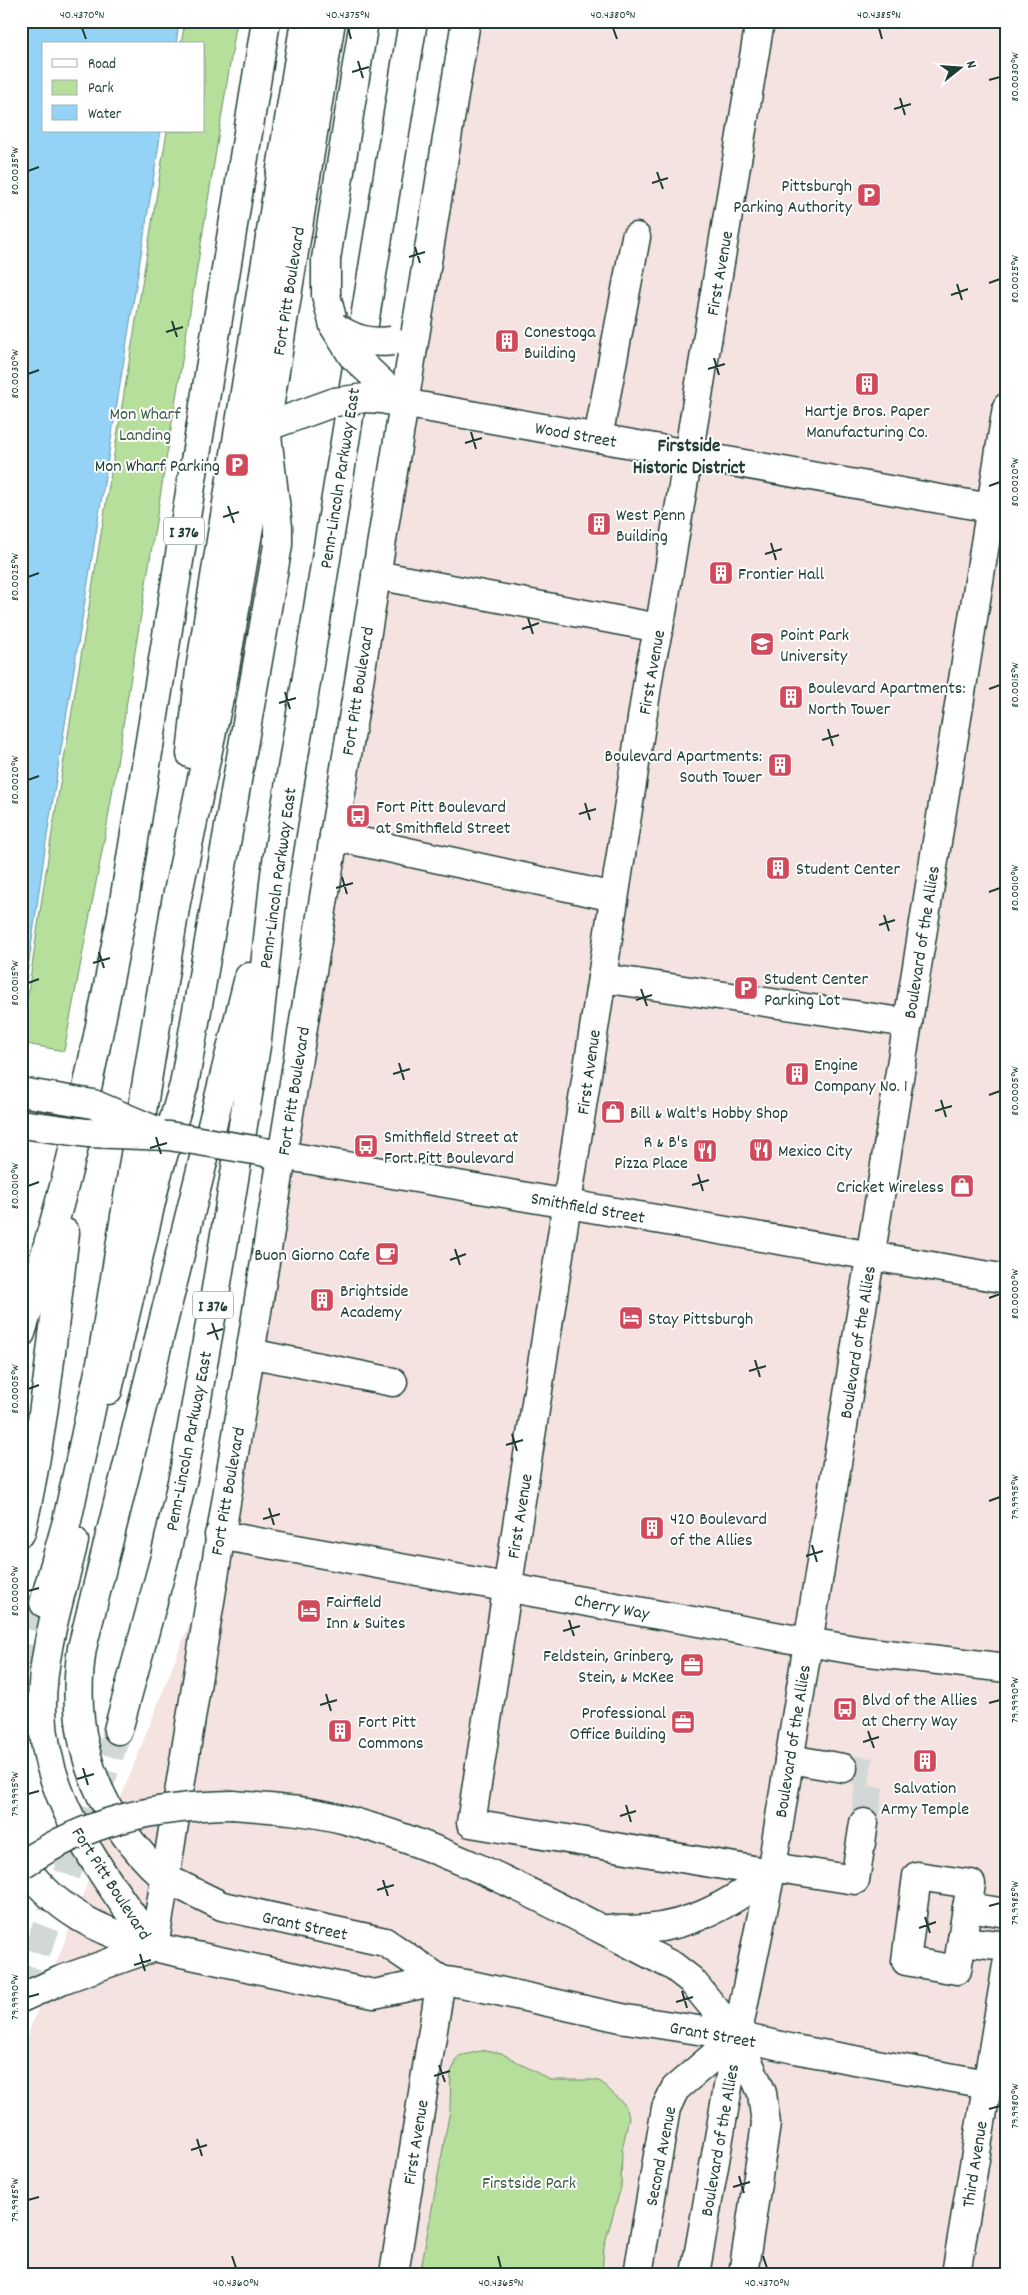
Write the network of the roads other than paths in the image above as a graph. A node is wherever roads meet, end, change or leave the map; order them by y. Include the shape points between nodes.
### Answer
1 (266, 21) edge
2 (305, 21) edge
3 (331, 21) edge
4 (364, 21) edge
5 (413, 21) edge
6 (466, 21) edge
7 (760, 21) edge
8 (636, 238) dead end
9 (334, 326) junction
10 (416, 330) junction
11 (390, 396) junction
12 (1007, 407) edge
13 (266, 427) junction
14 (598, 438) junction
15 (688, 454) junction
16 (999, 510) edge
17 (376, 575) junction
18 (659, 628) junction
19 (334, 836) junction
20 (275, 874) junction
21 (614, 897) junction
22 (176, 902) junction
23 (602, 978) junction
24 (908, 1023) junction
25 (21, 1092) edge
26 (21, 1124) edge
27 (169, 1136) junction
28 (75, 1142) junction
29 (271, 1153) junction
30 (568, 1203) junction
31 (870, 1255) junction
32 (1007, 1279) edge
33 (21, 1333) edge
34 (250, 1352) junction
35 (393, 1382) dead end
36 (21, 1532) edge
37 (219, 1535) junction
38 (508, 1586) junction
39 (52, 1604) junction
40 (808, 1642) junction
41 (1007, 1668) edge
42 (118, 1730) tunnel mouth
43 (789, 1759) junction
44 (843, 1768) tunnel mouth
45 (864, 1823) tunnel mouth
46 (21, 1863) edge
47 (771, 1870) junction
48 (165, 1878) junction
49 (967, 1907) junction
50 (1007, 1913) edge
51 (599, 1928) junction
52 (962, 1940) junction
53 (1007, 1946) edge
54 (154, 1947) junction
55 (1007, 1965) edge
56 (440, 1980) junction
57 (21, 1998) edge
58 (737, 2036) junction
59 (1000, 2088) edge
60 (394, 2274) edge
61 (638, 2274) edge
62 (695, 2274) edge
63 (743, 2274) edge
64 (956, 2274) edge

1 - 28 main road, I 376 via 124,904
2 - 22 main road via 200,670
3 - 13 main road, Fort Pitt Boulevard
4 - 9 main road via 326,259 328,310
5 - 20 main road, Penn-Lincoln Parkway East / I 376
6 - 10 main road, Fort Pitt Boulevard
7 - 15 main road, First Avenue
8 - 14 main road
9 - 10 main road, bridge via 365,342 392,341
9 - 11 main road, bridge via 352,356
10 - 11 main road, Fort Pitt Boulevard
11 - 13 main road, Wood Street, bridge via 335,402
11 - 14 main road, Wood Street
11 - 17 main road, Fort Pitt Boulevard
12 - 16 main road, Boulevard of the Allies
13 - 22 main road via 224,674
13 - 27 main road, Fort Pitt Boulevard via 278,545 184,1086
14 - 15 main road, Wood Street
15 - 16 main road, Wood Street
15 - 18 main road, First Avenue
16 - 24 main road, Boulevard of the Allies
17 - 18 main road
17 - 19 main road, Fort Pitt Boulevard
18 - 21 main road, First Avenue via 650,666
19 - 21 main road
19 - 29 main road, Fort Pitt Boulevard
20 - 42 main road, Penn-Lincoln Parkway East / I 376 via 257,1040 184,1473 144,1641
20 - 48 main road, Grant Street via 77,1676 80,1732 97,1788 126,1837 142,1858
21 - 23 main road, First Avenue
22 - 39 main road via 102,1358 66,1521
23 - 24 main road
23 - 30 main road, First Avenue
24 - 31 main road, Boulevard of the Allies
25 - 27 main road, Smithfield Street, bridge via 93,1104
26 - 27 main road, Smithfield Street, bridge via 87,1133
27 - 29 main road, Smithfield Street, bridge
27 - 39 main road, Fort Pitt Boulevard
28 - 33 main road, I 376
28 - 36 main road via 49,1376
29 - 30 main road, Smithfield Street
29 - 34 main road, Fort Pitt Boulevard
30 - 31 main road, Smithfield Street
30 - 38 main road, First Avenue
31 - 32 main road, Smithfield Street
31 - 40 main road, Boulevard of the Allies
34 - 35 main road
34 - 37 main road, Fort Pitt Boulevard
37 - 38 main road, Cherry Way
37 - 48 main road, Fort Pitt Boulevard
38 - 40 main road, Cherry Way
38 - 47 main road, First Avenue via 470,1823
39 - 54 main road, Fort Pitt Boulevard via 42,1710 49,1762 82,1841
40 - 41 main road, Cherry Way
40 - 43 main road, Boulevard of the Allies
43 - 44 main road
43 - 47 main road, Boulevard of the Allies
45 - 47 main road via 855,1880
46 - 51 main road, bridge via 67,1838 129,1815 164,1809 234,1805 304,1811 373,1828 464,1862
46 - 54 main road, Grant Street via 36,1883 72,1914 104,1930
47 - 51 main road via 730,1903 696,1919 632,1932
47 - 58 main road, Boulevard of the Allies
48 - 54 main road, Fort Pitt Boulevard
48 - 56 main road, Grant Street via 222,1906 385,1942
49 - 50 main road
49 - 52 main road
49 - 52 main road via 970,1884 917,1876 906,1961 957,1970
51 - 58 main road via 679,1970
52 - 53 main road
54 - 56 main road, Grant Street via 374,1994
54 - 57 main road
55 - 59 main road, Third Avenue
56 - 58 main road, Grant Street via 626,2019
56 - 60 main road, First Avenue
58 - 59 main road, Grant Street
58 - 61 main road, Second Avenue via 675,2089 666,2108
58 - 62 main road, Boulevard of the Allies
58 - 63 main road via 762,2093 766,2124
59 - 64 main road, Third Avenue

